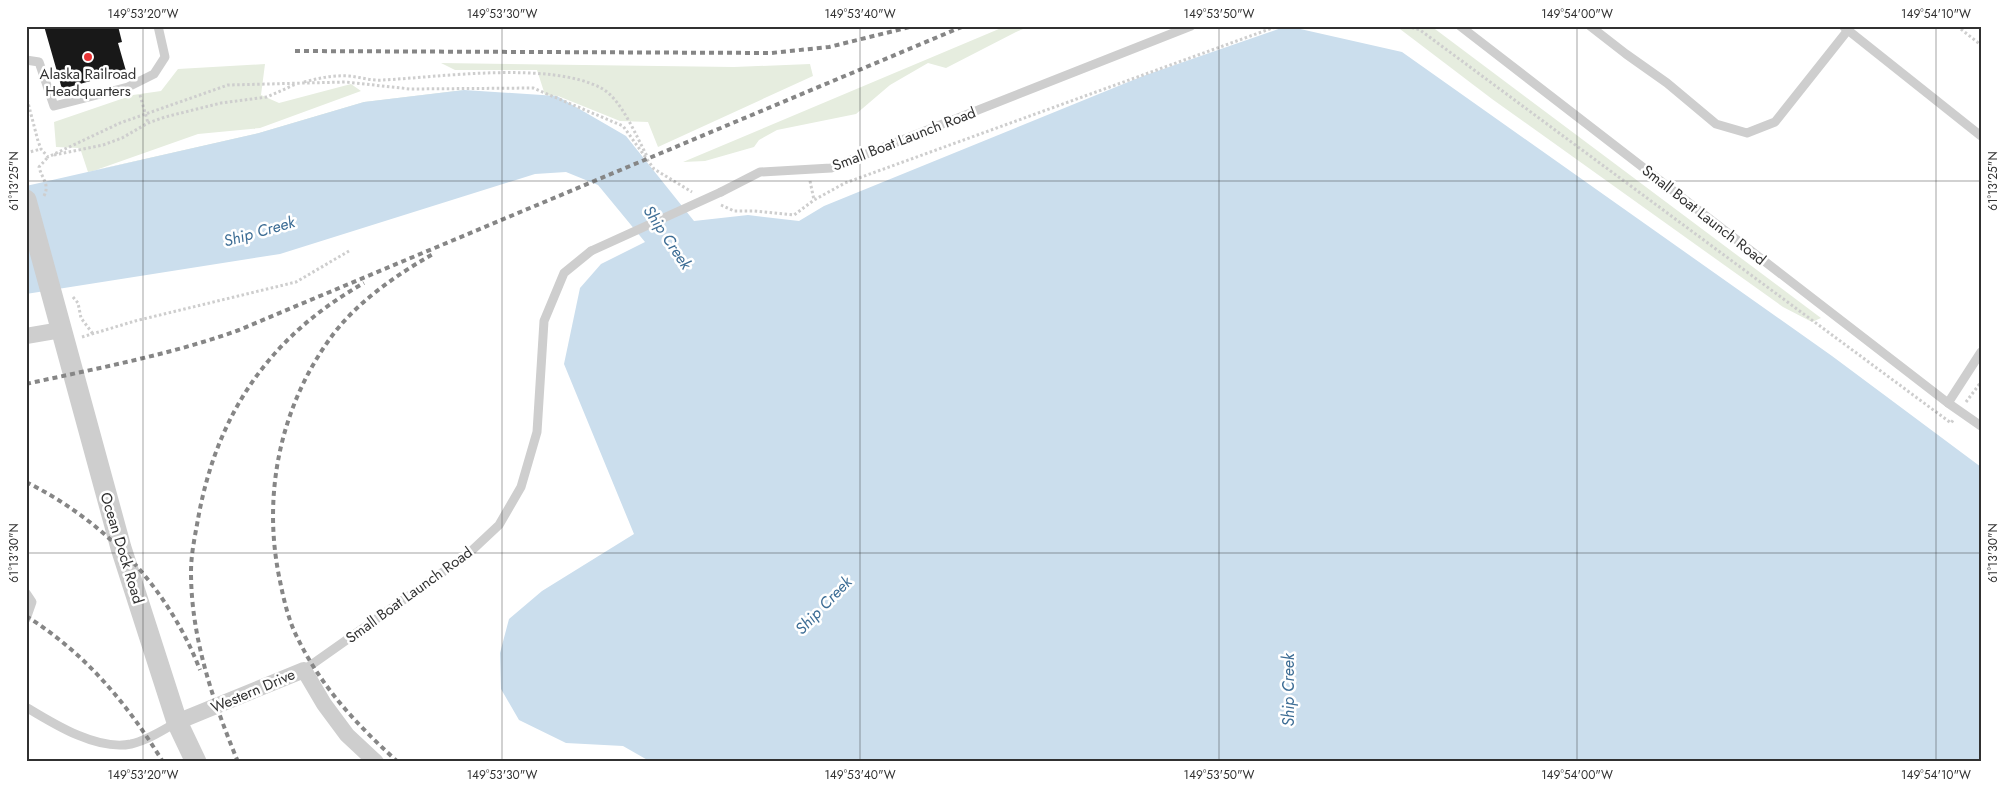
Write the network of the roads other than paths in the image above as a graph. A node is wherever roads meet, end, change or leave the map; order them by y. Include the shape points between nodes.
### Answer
1 (158, 26) edge
2 (1191, 26) edge
3 (1460, 26) edge
4 (1590, 26) edge
5 (1845, 28) edge
6 (26, 60) edge
7 (1981, 136) edge
8 (26, 200) edge
9 (69, 329) junction
10 (26, 336) edge
11 (1981, 352) edge
12 (1948, 403) junction
13 (1981, 426) edge
14 (26, 593) edge
15 (26, 619) edge
16 (304, 670) junction
17 (26, 707) edge
18 (177, 722) junction
19 (196, 762) edge
20 (376, 762) edge

1 - 6 lane via 165,57 154,74 128,87 54,106 39,62
2 - 16 lane, Small Boat Launch Road, bridge via 831,168 760,172 590,251 564,273 544,321 537,432 521,487 499,524 467,555
3 - 12 lane, Small Boat Launch Road
4 - 5 lane via 1667,82 1716,124 1747,133 1775,122
5 - 7 lane
8 - 9 street, Ocean Dock Road via 64,299
9 - 10 street
9 - 18 street, Ocean Dock Road via 121,548
11 - 12 lane
12 - 13 lane, Small Boat Launch Road
14 - 15 lane via 32,602
16 - 18 street, Western Drive
16 - 20 street, Western Drive via 348,735
17 - 18 lane via 83,737 110,743 130,744
18 - 19 street, Ocean Dock Road

